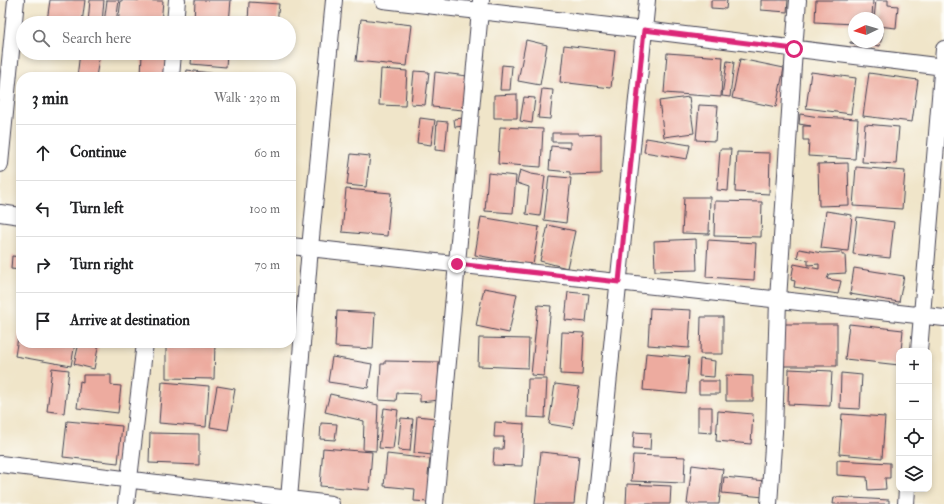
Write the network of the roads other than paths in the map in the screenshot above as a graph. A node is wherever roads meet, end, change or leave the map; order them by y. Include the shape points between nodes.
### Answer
1 (16, 0) edge
2 (177, 0) edge
3 (334, 0) edge
4 (383, 0) edge
5 (647, 0) edge
6 (798, 0) edge
7 (480, 5) edge
8 (176, 16) edge
9 (644, 30) junction
10 (794, 49) junction
11 (944, 49) edge
12 (172, 60) edge
13 (943, 67) edge
14 (171, 72) edge
15 (0, 164) edge
16 (0, 214) edge
17 (16, 216) edge
18 (296, 247) edge
19 (310, 248) junction
20 (457, 264) junction
21 (619, 282) junction
22 (778, 300) junction
23 (922, 316) junction
24 (944, 318) edge
25 (144, 348) edge
26 (919, 348) edge
27 (0, 464) edge
28 (128, 480) junction
29 (907, 492) edge
30 (288, 502) edge
31 (126, 504) edge
32 (331, 504) edge
33 (434, 504) edge
34 (596, 504) edge
35 (769, 504) edge
36 (906, 504) edge

1 - 15 street
2 - 8 street
3 - 19 street
4 - 7 street
5 - 9 street
6 - 10 street
7 - 9 street
7 - 20 street
9 - 10 street
9 - 21 street
10 - 13 street
10 - 22 street
11 - 13 street
12 - 14 street
13 - 23 street
16 - 17 street
18 - 19 street
19 - 20 street
19 - 30 street
20 - 21 street
20 - 33 street
21 - 22 street
21 - 34 street
22 - 23 street
22 - 35 street
23 - 24 street
23 - 26 street
25 - 28 street
27 - 28 street
28 - 30 street
28 - 31 street
29 - 36 street
30 - 32 street

